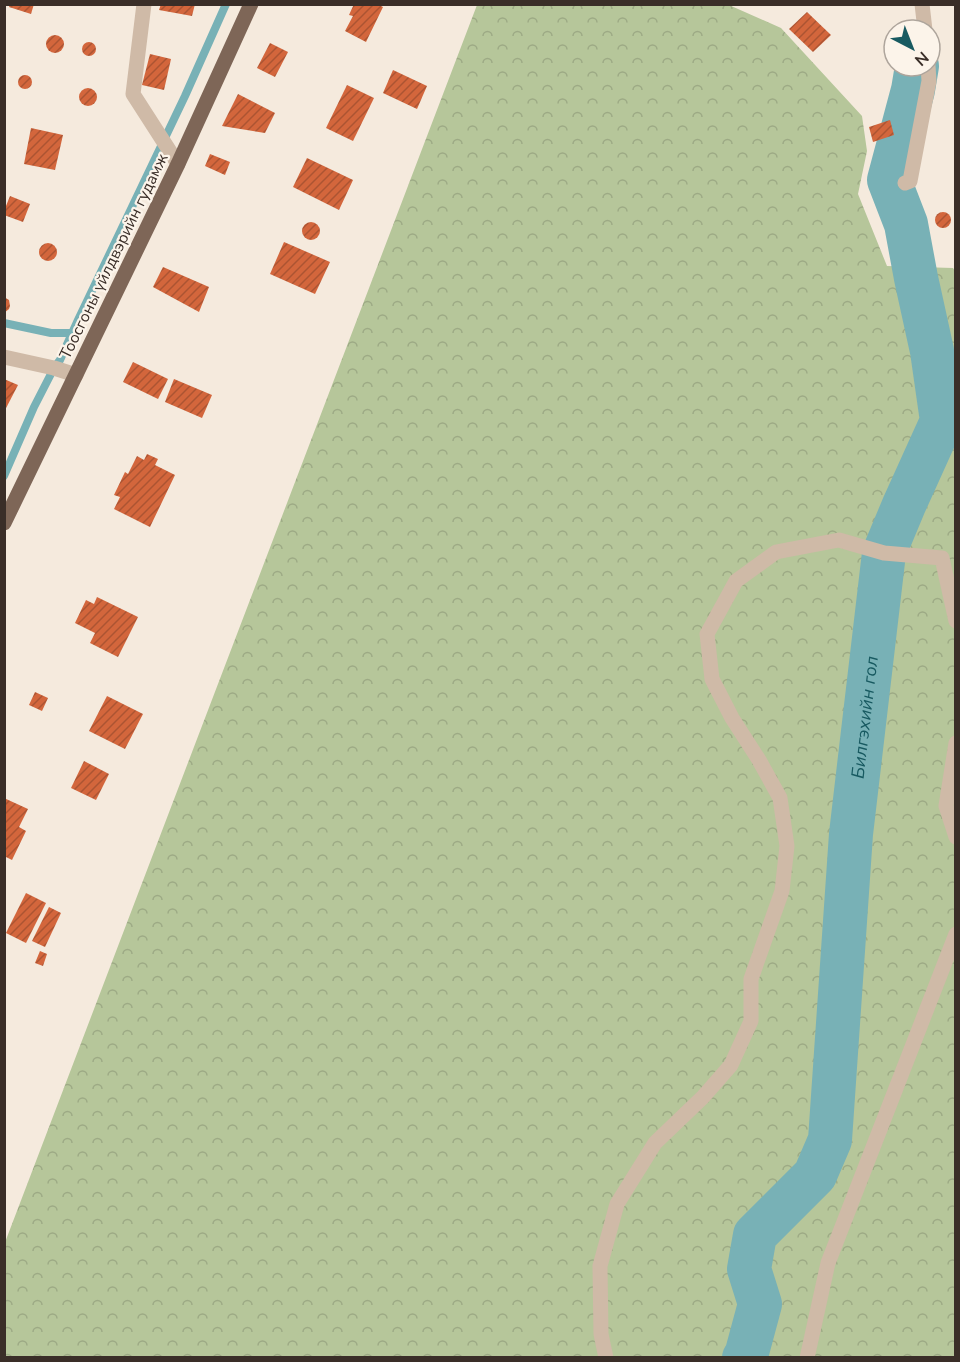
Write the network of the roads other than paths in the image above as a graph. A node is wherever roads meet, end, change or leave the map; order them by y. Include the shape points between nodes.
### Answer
1 (144, 4) edge
2 (251, 4) edge
3 (929, 78) edge
4 (178, 164) junction
5 (905, 183) dead end
6 (4, 357) edge
7 (76, 375) junction
8 (4, 523) edge
9 (956, 621) edge
10 (956, 743) edge
11 (956, 837) edge
12 (956, 934) edge
13 (606, 1358) edge
14 (807, 1358) edge

1 - 4 street via 133,94
2 - 4 main road, Тоосгоны үйлдвэрийн гудамж
3 - 5 street via 910,181
4 - 7 main road, Тоосгоны үйлдвэрийн гудамж
6 - 7 street
7 - 8 main road, Тоосгоны үйлдвэрийн гудамж
9 - 13 street via 942,558 884,553 839,540 776,552 736,581 707,634 712,679 780,798 787,846 782,891 751,979 750,1021 731,1065 655,1143 617,1204 600,1266 601,1334
10 - 11 street via 946,806
12 - 14 street via 828,1263

